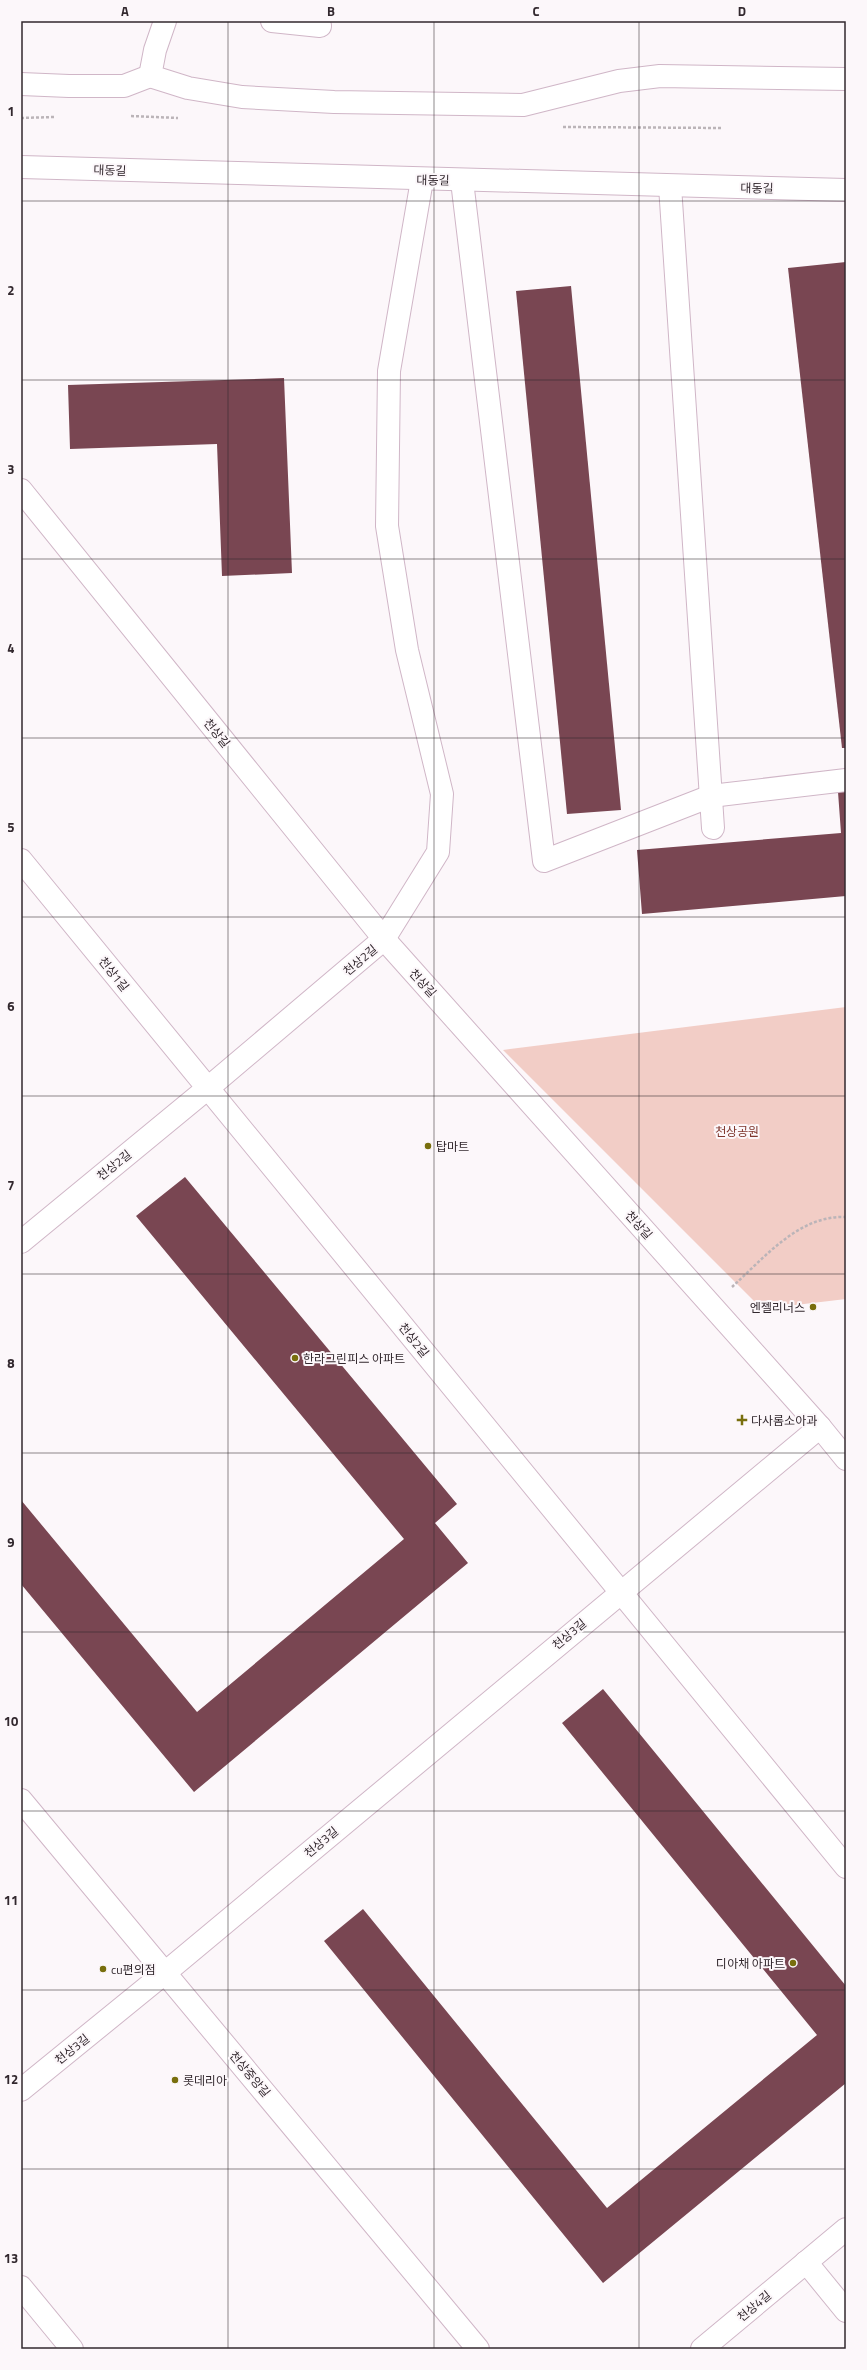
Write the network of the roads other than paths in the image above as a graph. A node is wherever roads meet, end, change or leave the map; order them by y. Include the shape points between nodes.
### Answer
1 (165, 21) edge
2 (272, 21) edge
3 (320, 26) dead end
4 (150, 76) junction
5 (846, 79) edge
6 (21, 84) edge
7 (21, 167) edge
8 (422, 180) junction
9 (462, 180) junction
10 (670, 186) junction
11 (846, 190) edge
12 (21, 490) edge
13 (846, 780) edge
14 (711, 796) junction
15 (713, 828) dead end
16 (21, 860) edge
17 (384, 939) junction
18 (208, 1088) junction
19 (21, 1242) edge
20 (820, 1427) junction
21 (846, 1459) edge
22 (619, 1592) junction
23 (21, 1800) edge
24 (846, 1867) edge
25 (166, 1972) junction
26 (21, 2090) edge
27 (846, 2230) edge
28 (806, 2262) junction
29 (21, 2287) edge
30 (846, 2311) edge
31 (72, 2349) edge
32 (478, 2349) edge
33 (702, 2349) edge

1 - 4 street via 155,50
2 - 3 street
4 - 5 street via 194,89 242,97 334,102 523,105 619,81 660,76
4 - 6 street via 124,86
7 - 8 street, 대동길
8 - 9 street, 대동길
8 - 17 street, 천상2길 via 389,371 387,526 407,650 442,794 438,852
9 - 10 street, 대동길
9 - 14 street via 544,861
10 - 11 street, 대동길
10 - 14 street
12 - 17 street, 천상길
13 - 14 street
14 - 15 street
16 - 18 street, 천상1길
17 - 18 street, 천상2길
17 - 20 street, 천상길
18 - 19 street, 천상2길
18 - 22 street, 천상2길
20 - 21 street, 천상길
20 - 22 street, 천상3길
22 - 24 street
22 - 25 street, 천상3길
23 - 25 street, 천상중앙길
25 - 26 street, 천상3길
25 - 32 street, 천상중앙길
27 - 28 street, 천상4길
28 - 30 street
28 - 33 street, 천상4길
29 - 31 street

